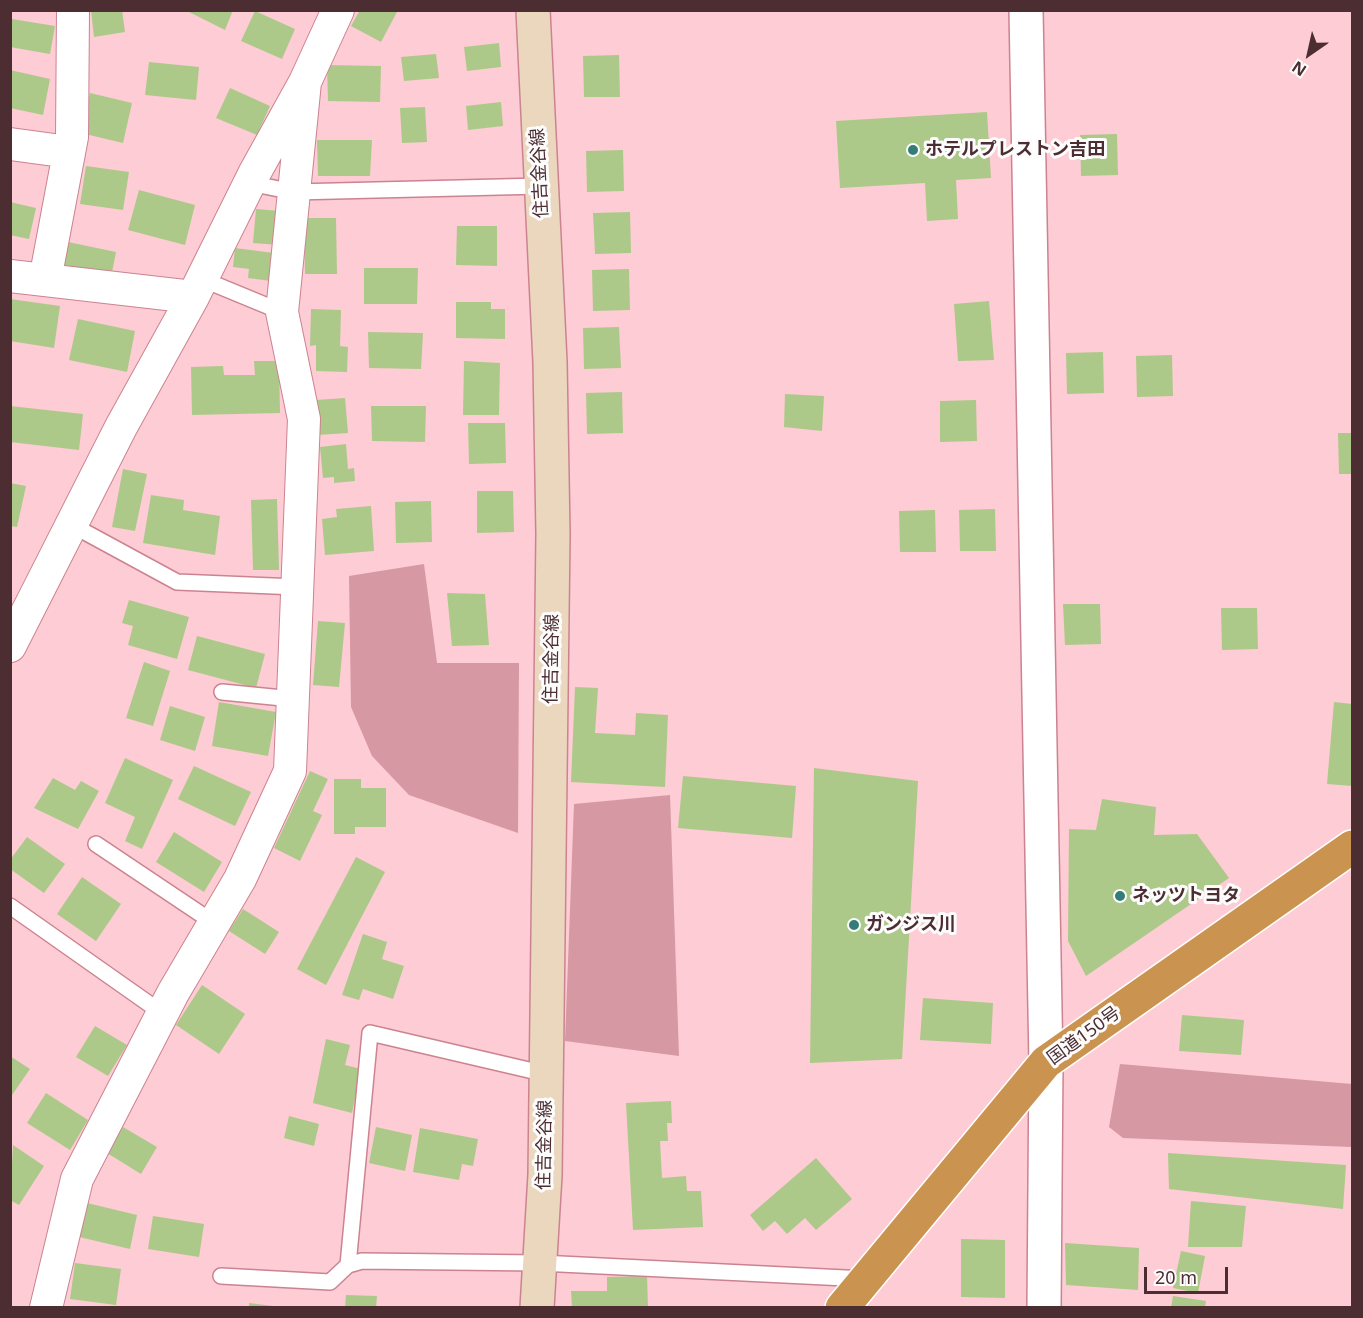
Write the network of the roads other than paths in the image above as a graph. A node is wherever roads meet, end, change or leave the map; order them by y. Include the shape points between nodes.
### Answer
1 (73, 10) edge
2 (338, 10) edge
3 (533, 10) edge
4 (1026, 10) edge
5 (305, 82) junction
6 (10, 144) edge
7 (69, 152) junction
8 (249, 183) junction
9 (541, 186) junction
10 (294, 192) junction
11 (10, 276) edge
12 (45, 280) junction
13 (198, 288) junction
14 (282, 312) junction
15 (72, 525) junction
16 (297, 587) junction
17 (23, 591) edge
18 (10, 646) edge
19 (222, 692) dead end
20 (293, 699) junction
21 (96, 844) dead end
22 (1353, 847) edge
23 (10, 906) edge
24 (214, 923) junction
25 (162, 1013) junction
26 (1046, 1062) junction
27 (546, 1074) junction
28 (540, 1263) junction
29 (348, 1265) junction
30 (220, 1276) dead end
31 (866, 1279) junction
32 (46, 1308) edge
33 (537, 1308) edge
34 (842, 1308) edge
35 (1044, 1308) edge

1 - 7 street
2 - 5 street
3 - 9 main road, 住吉金谷線
4 - 26 street
5 - 8 street
5 - 10 street
6 - 7 street
7 - 12 street
8 - 10 lane
8 - 13 street
9 - 10 lane
9 - 27 main road, 住吉金谷線 via 553,534
10 - 14 street
11 - 12 street
12 - 13 street
13 - 14 lane
13 - 15 street
14 - 16 street via 304,419
15 - 16 lane via 177,582
15 - 17 street
16 - 20 street
17 - 18 street
19 - 20 lane
20 - 24 street via 290,771 240,879
21 - 24 lane
22 - 26 highway, 国道150号
23 - 25 lane
24 - 25 street
25 - 32 street via 77,1179
26 - 31 highway, 国道150号
26 - 35 street
27 - 28 main road, 住吉金谷線
27 - 29 lane via 370,1033
28 - 29 lane via 362,1261
28 - 31 lane
28 - 33 main road, 住吉金谷線
29 - 30 lane via 330,1282
31 - 34 highway, 国道150号

